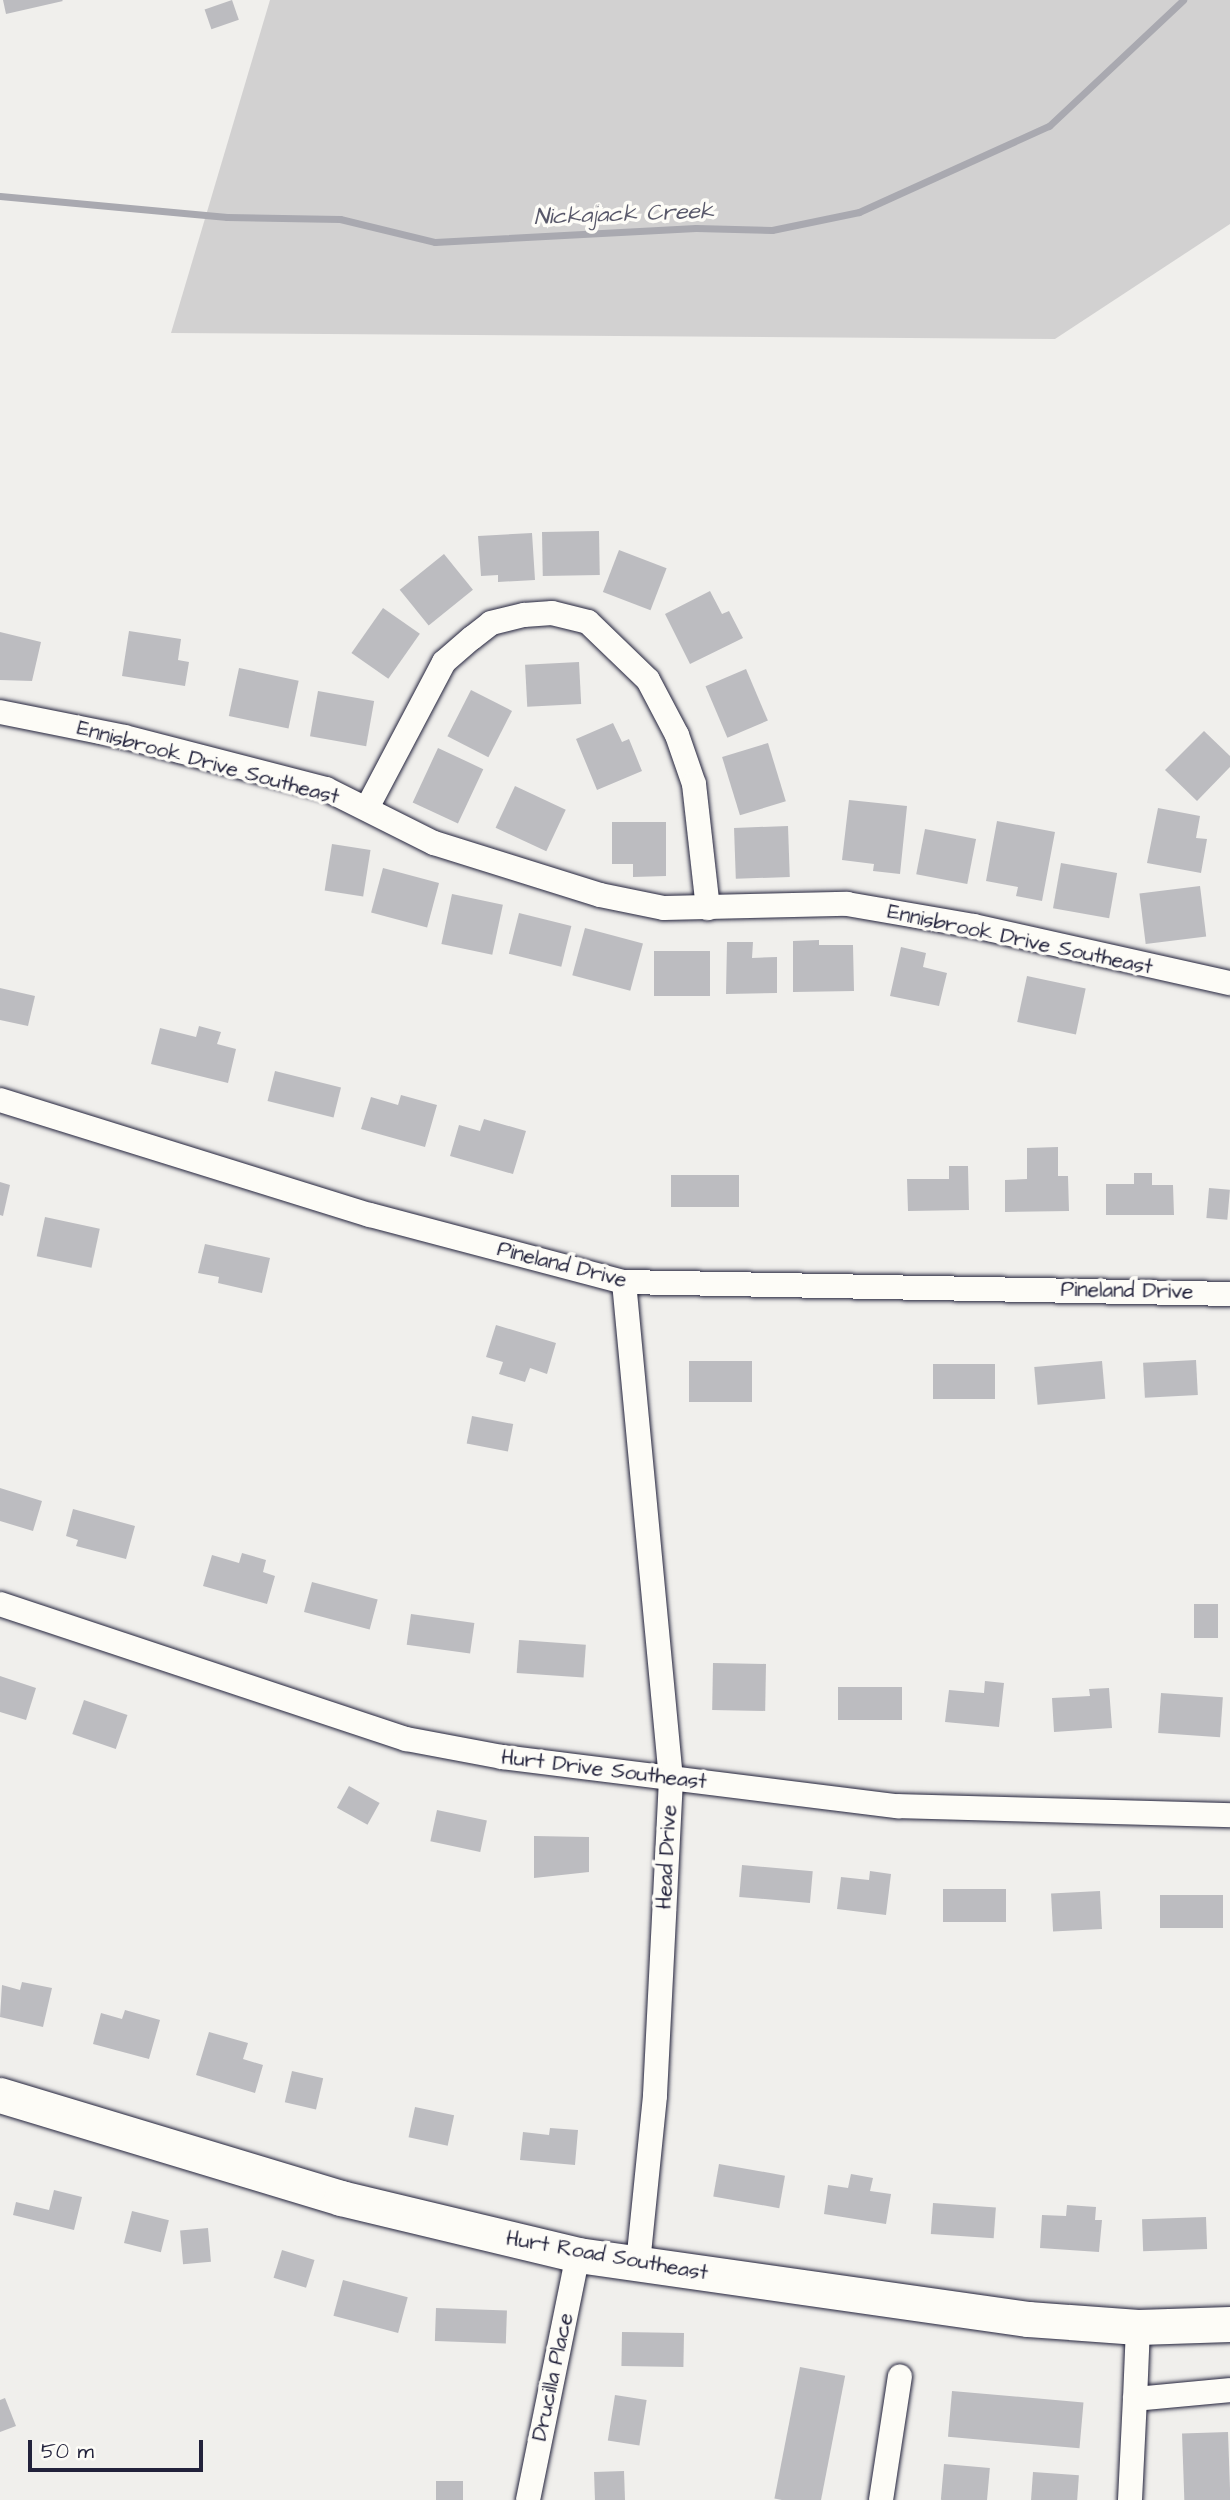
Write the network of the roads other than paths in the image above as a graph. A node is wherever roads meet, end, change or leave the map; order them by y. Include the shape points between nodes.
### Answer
1 (0, 712) edge
2 (367, 808) junction
3 (708, 908) junction
4 (1229, 976) edge
5 (0, 1100) edge
6 (624, 1282) junction
7 (1230, 1294) edge
8 (0, 1604) edge
9 (671, 1780) junction
10 (1230, 1815) edge
11 (0, 2096) edge
12 (578, 2255) junction
13 (638, 2264) junction
14 (1230, 2324) edge
15 (1138, 2327) junction
16 (900, 2376) dead end
17 (1230, 2390) edge
18 (1135, 2399) junction
19 (528, 2500) edge
20 (881, 2500) edge
21 (1130, 2500) edge

1 - 2 street, Ennisbrook Drive Southeast via 125,737 287,779
2 - 3 street, Ennisbrook Drive Southeast via 434,844 600,895 664,908
2 - 3 street via 444,662 472,638 491,623 524,615 552,613 588,622 648,680 677,735 694,784
3 - 4 street, Ennisbrook Drive Southeast via 847,904
5 - 6 street, Pineland Drive via 370,1215
6 - 7 street, Pineland Drive
6 - 9 street, Head Drive
8 - 9 street, Hurt Drive Southeast via 406,1739
9 - 10 street, Hurt Drive Southeast via 898,1805
9 - 13 street, Head Drive via 655,2096
11 - 12 street, Hurt Road Southeast via 341,2198
12 - 13 street, Hurt Road Southeast
12 - 19 street, Drucilla Place
13 - 15 street, Hurt Road Southeast via 1028,2319
14 - 15 street, Hurt Road Southeast
15 - 18 street
16 - 20 street
17 - 18 street
18 - 21 street

